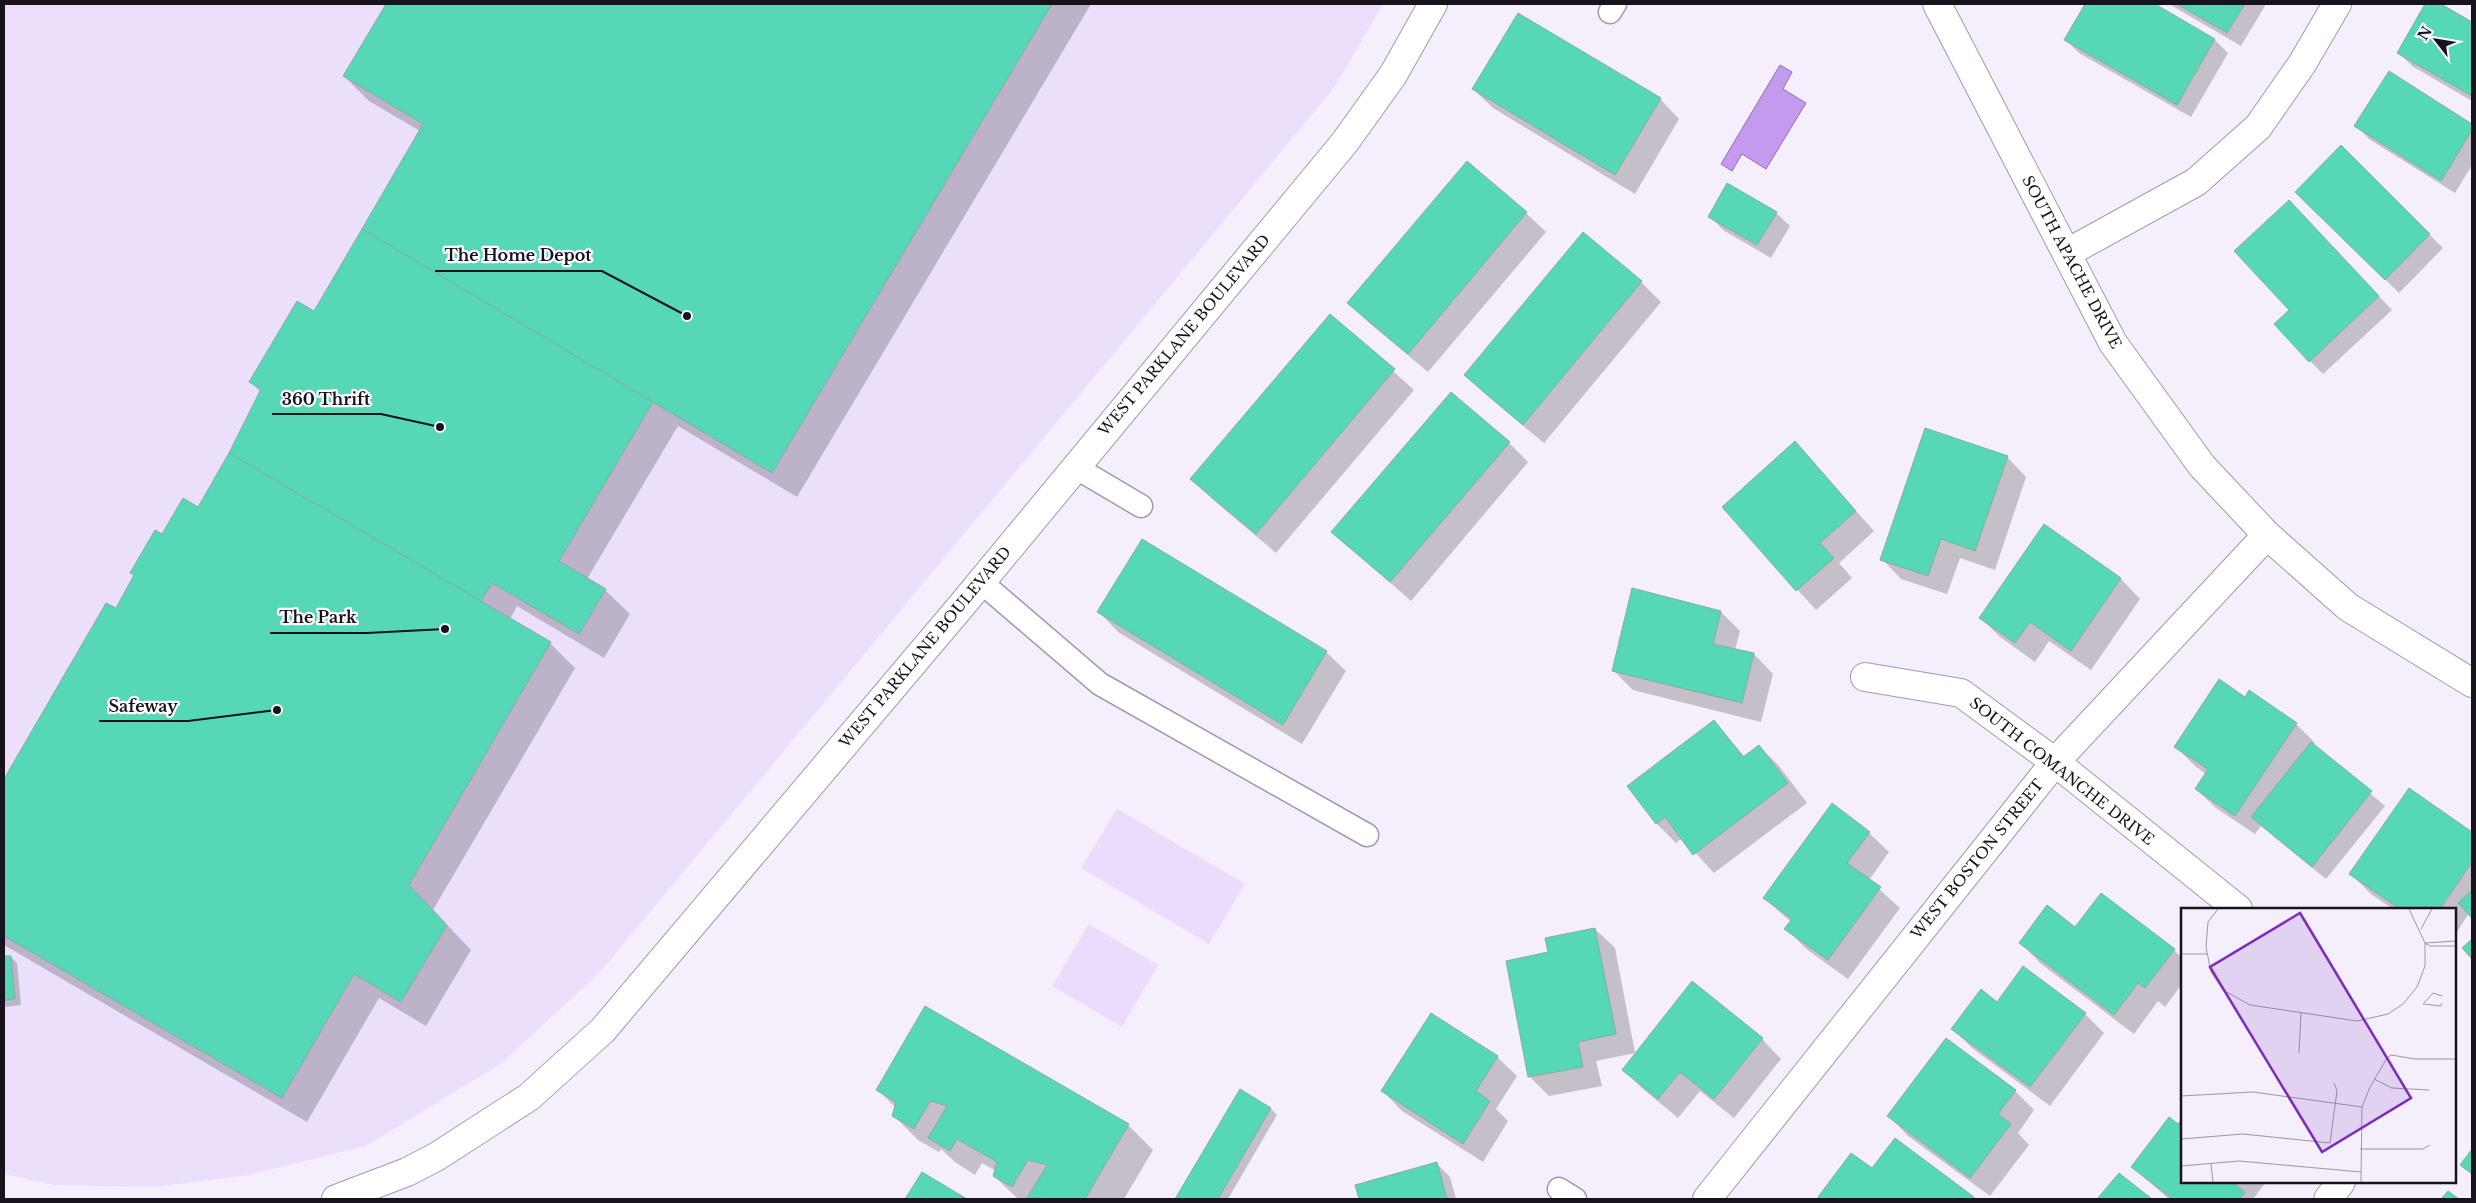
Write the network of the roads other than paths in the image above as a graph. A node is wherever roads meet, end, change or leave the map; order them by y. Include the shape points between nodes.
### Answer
1 (1433, 4) edge
2 (1937, 4) edge
3 (2337, 4) edge
4 (2067, 253) junction
5 (1075, 467) junction
6 (1141, 506) dead end
7 (2267, 535) junction
8 (981, 582) junction
9 (1865, 677) dead end
10 (2472, 682) edge
11 (2054, 762) junction
12 (1367, 835) dead end
13 (2237, 908) edge
14 (2340, 1183) edge
15 (336, 1199) edge
16 (1707, 1199) edge
17 (2328, 1199) edge

1 - 5 street, WEST PARKLANE BOULEVARD via 1393,75 1345,142
2 - 4 street, SOUTH APACHE DRIVE
3 - 4 street via 2302,64 2258,127 2196,182
4 - 7 street, SOUTH APACHE DRIVE via 2113,342 2202,466
5 - 6 lane
5 - 8 street, WEST PARKLANE BOULEVARD
7 - 10 street, SOUTH APACHE DRIVE via 2348,607
7 - 11 street, WEST BOSTON STREET
8 - 12 lane via 1100,684
8 - 15 street, WEST PARKLANE BOULEVARD via 603,1030 529,1097 436,1157 407,1172
9 - 11 street, SOUTH COMANCHE DRIVE via 1961,693
11 - 13 street, SOUTH COMANCHE DRIVE
11 - 16 street, WEST BOSTON STREET
14 - 17 street

